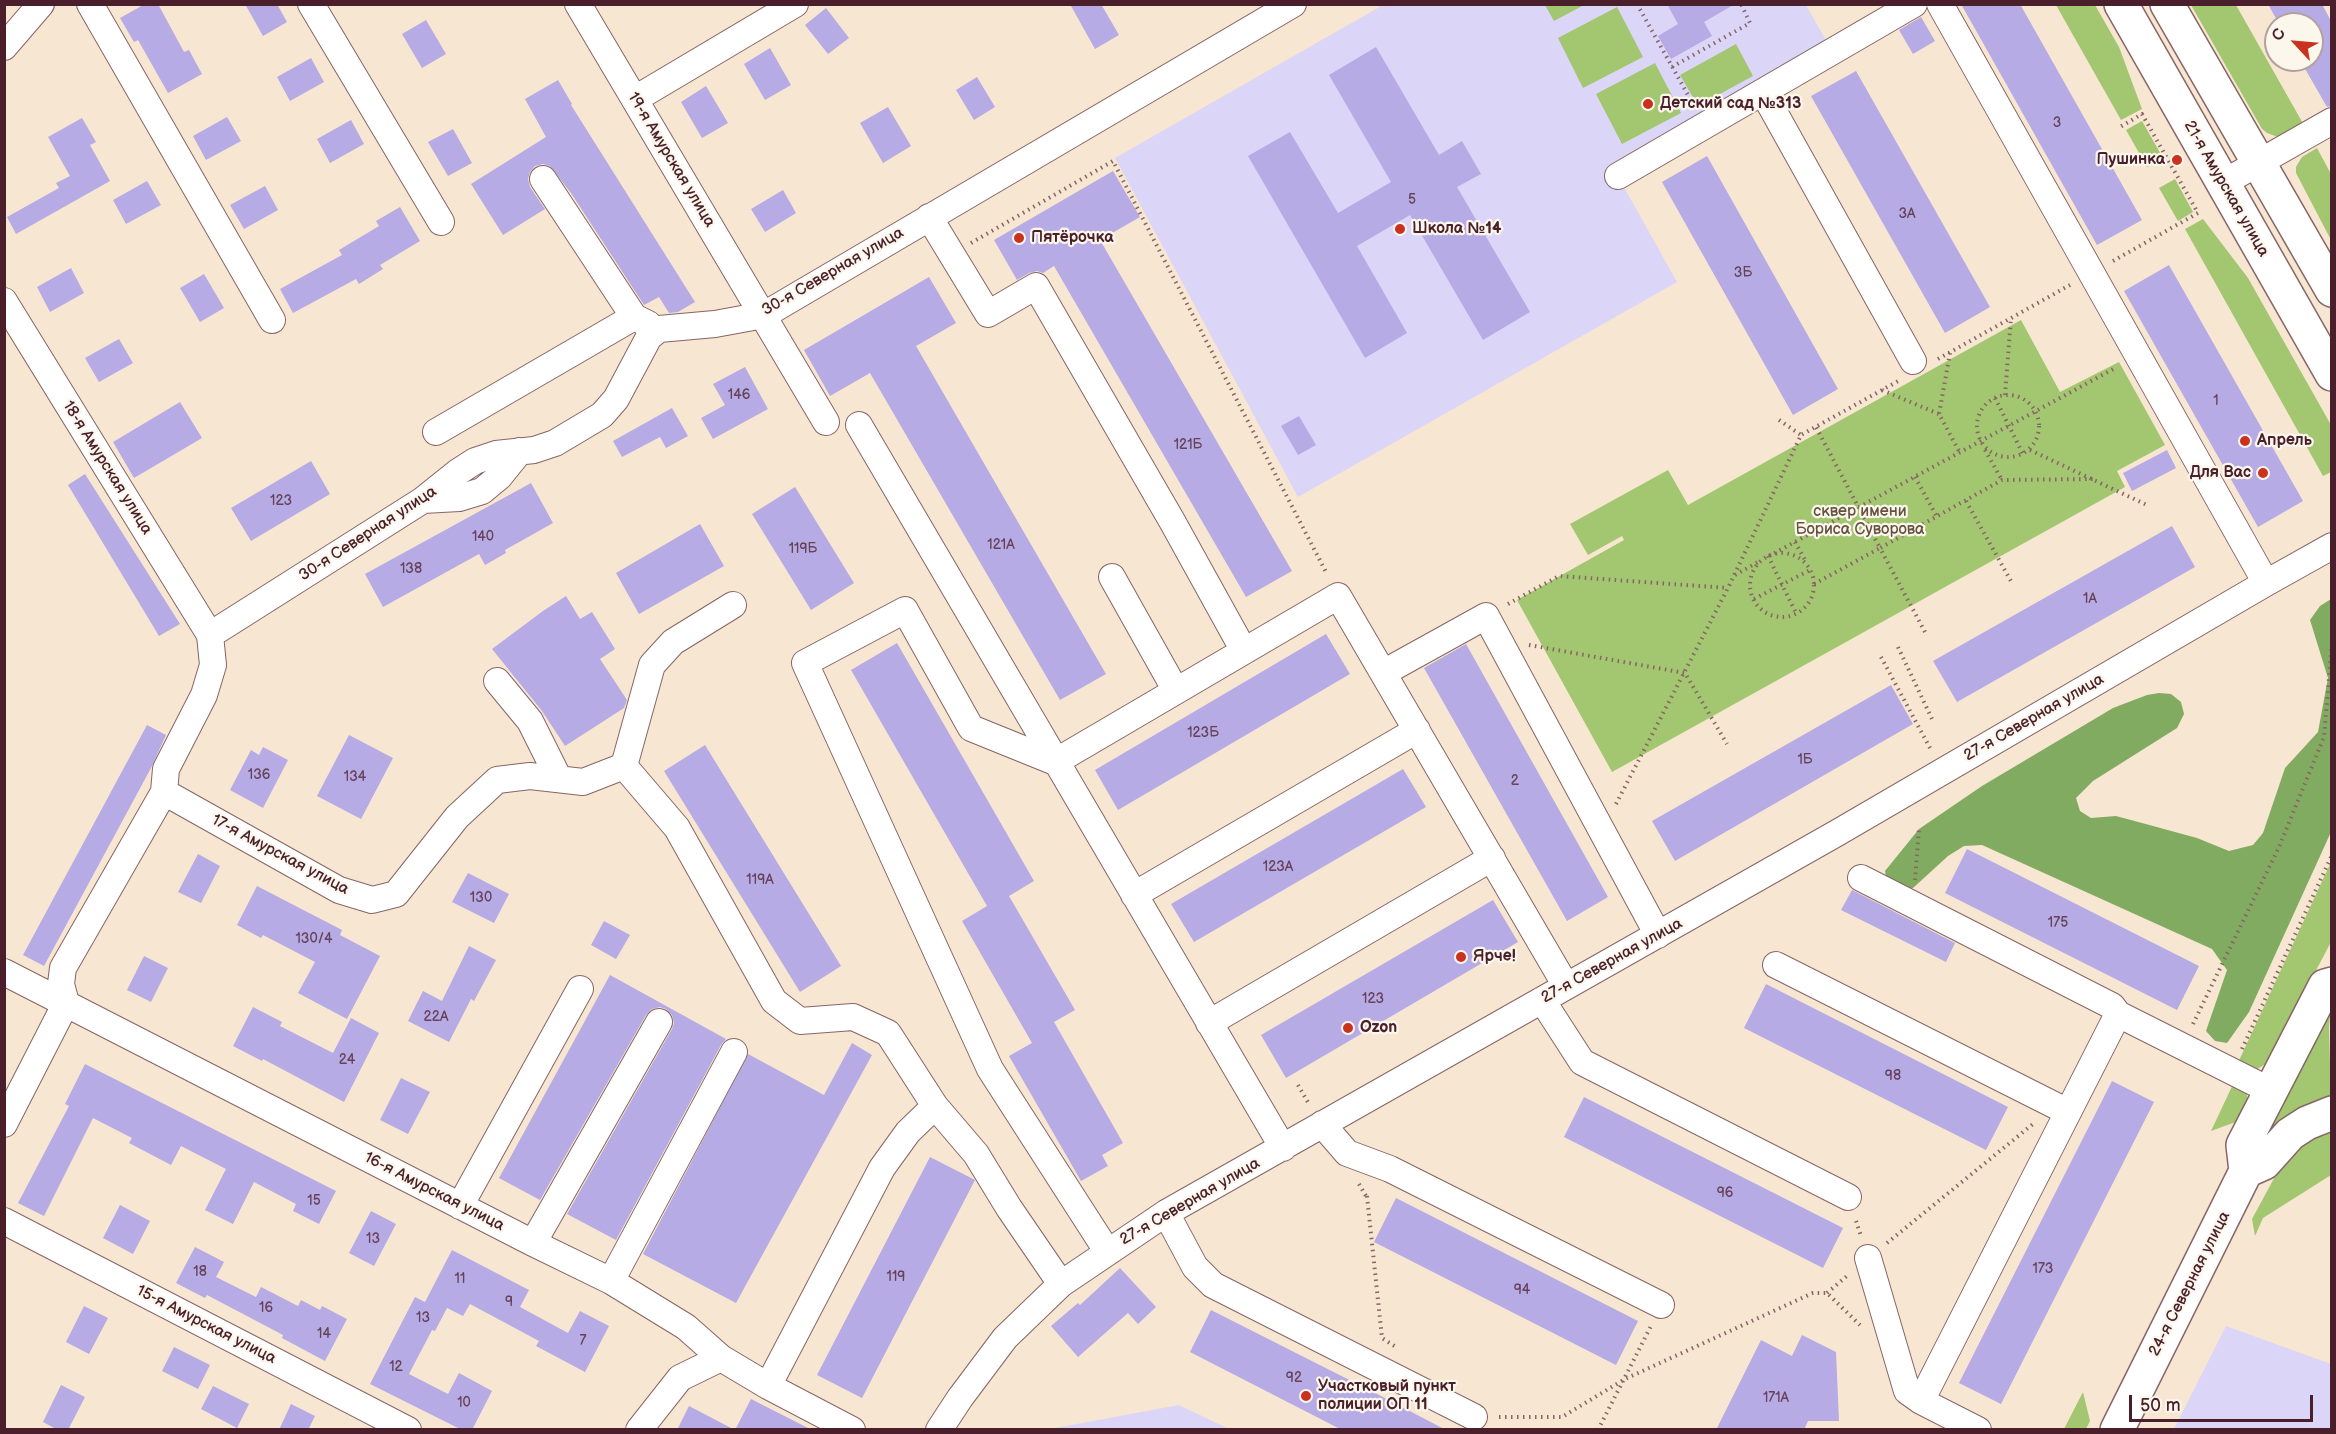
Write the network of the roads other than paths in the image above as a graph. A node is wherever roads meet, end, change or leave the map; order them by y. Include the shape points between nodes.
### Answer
1 (41, 4) edge
2 (90, 4) edge
3 (311, 4) edge
4 (578, 4) edge
5 (795, 4) edge
6 (1293, 4) edge
7 (1914, 4) edge
8 (1940, 4) edge
9 (2121, 4) edge
10 (2167, 4) edge
11 (4, 47) edge
12 (1763, 92) junction
13 (635, 99) junction
14 (2331, 121) edge
15 (2258, 162) junction
16 (1618, 176) dead end
17 (543, 179) dead end
18 (2223, 183) junction
19 (929, 217) junction
20 (441, 222) dead end
21 (2331, 290) edge
22 (4, 301) edge
23 (764, 315) junction
24 (634, 317) junction
25 (272, 320) dead end
26 (659, 329) junction
27 (1918, 366) road end
28 (2331, 375) edge
29 (826, 422) dead end
30 (859, 424) dead end
31 (436, 432) dead end
32 (2331, 546) edge
33 (1112, 577) dead end
34 (2266, 583) junction
35 (734, 605) dead end
36 (210, 635) junction
37 (1244, 651) junction
38 (1383, 673) junction
39 (497, 681) dead end
40 (1176, 691) junction
41 (1417, 730) junction
42 (1055, 762) junction
43 (624, 766) junction
44 (559, 779) junction
45 (164, 792) junction
46 (1492, 858) junction
47 (1861, 878) dead end
48 (1134, 895) junction
49 (1658, 935) junction
50 (1776, 965) dead end
51 (4, 972) edge
52 (2331, 984) edge
53 (1566, 986) junction
54 (580, 989) dead end
55 (1542, 1000) junction
56 (66, 1003) junction
57 (2118, 1014) junction
58 (659, 1022) dead end
59 (1209, 1023) junction
60 (734, 1052) dead end
61 (2271, 1091) junction
62 (935, 1106) junction
63 (2062, 1108) junction
64 (2331, 1113) edge
65 (4, 1124) edge
66 (1322, 1124) junction
67 (1283, 1148) junction
68 (2246, 1171) junction
69 (1848, 1197) road end
70 (460, 1206) junction
71 (1166, 1213) junction
72 (4, 1221) edge
73 (533, 1243) junction
74 (1107, 1251) junction
75 (1868, 1258) road end
76 (611, 1281) junction
77 (1061, 1284) junction
78 (1661, 1305) road end
79 (721, 1358) junction
80 (768, 1386) junction
81 (1914, 1396) junction
82 (1474, 1417) road end
83 (1945, 1422) edge
84 (408, 1430) edge
85 (639, 1430) edge
86 (852, 1430) edge
87 (939, 1430) edge
88 (1978, 1430) edge
89 (2117, 1430) edge

1 - 11 street
2 - 25 street
3 - 20 street
4 - 13 street, 19-я Амурская улица
5 - 13 street
6 - 19 street, 30-я Северная улица
7 - 12 street
8 - 34 street
9 - 18 main road, 21-я Амурская улица
10 - 15 main road
12 - 16 street
12 - 27 street
13 - 23 street, 19-я Амурская улица
14 - 15 street
15 - 18 street
15 - 21 main road
17 - 24 street
18 - 28 main road, 21-я Амурская улица
19 - 23 street, 30-я Северная улица
19 - 37 street via 988,314 1036,286
22 - 36 street, 18-я Амурская улица
23 - 26 street, 30-я Северная улица
23 - 29 street, 19-я Амурская улица
24 - 26 street
24 - 31 street
26 - 36 street, 30-я Северная улица via 649,338 616,399 602,415 555,443 475,461 423,500
30 - 42 street
32 - 34 street, 27-я Северная улица
33 - 40 street
34 - 49 street, 27-я Северная улица
35 - 43 street via 673,642 652,665
36 - 45 street via 213,666 204,695 166,769
37 - 38 street via 1338,596
37 - 40 street
38 - 41 street
38 - 49 street via 1486,616
39 - 44 street via 530,722
40 - 42 street
41 - 46 street
41 - 48 street
42 - 48 street
42 - 74 street via 971,728 905,610 805,663 990,1069
43 - 44 street, 17-я Амурская улица via 583,782
43 - 62 street via 677,828 774,1001 800,1022 853,1017 888,1033
44 - 45 street, 17-я Амурская улица via 530,776 497,780 457,817 396,894 372,900 339,890
45 - 56 street via 63,968 60,984
46 - 53 street
46 - 59 street
47 - 57 street via 2112,1006
48 - 59 street
49 - 53 street, 27-я Северная улица
50 - 63 street
51 - 56 street, 16-я Амурская улица
52 - 61 main road, 24-я Северная улица via 2325,986
53 - 55 street, 27-я Северная улица
54 - 70 street
55 - 66 street, 27-я Северная улица
55 - 69 street via 1582,1062
56 - 65 street
56 - 70 street, 16-я Амурская улица
57 - 61 street
57 - 63 street
58 - 73 street
59 - 67 street
60 - 76 street
61 - 68 main road, 24-я Северная улица via 2243,1145
62 - 77 street via 976,1154
62 - 80 street via 882,1168
63 - 81 street
64 - 68 main road via 2290,1134 2264,1163
66 - 67 street, 27-я Северная улица
66 - 78 street via 1347,1153 1390,1169
67 - 71 street, 27-я Северная улица
68 - 89 main road, 24-я Северная улица
70 - 73 street, 16-я Амурская улица
71 - 74 street, 27-я Северная улица
71 - 82 street via 1195,1267 1213,1285
72 - 84 street, 15-я Амурская улица
73 - 76 street, 16-я Амурская улица
74 - 77 street, 27-я Северная улица
75 - 81 street
76 - 79 street, 16-я Амурская улица via 686,1327
77 - 87 street, 27-я Северная улица via 1005,1338
79 - 80 street, 16-я Амурская улица
79 - 85 street via 680,1378
80 - 86 street, 16-я Амурская улица
81 - 83 street
83 - 88 street

